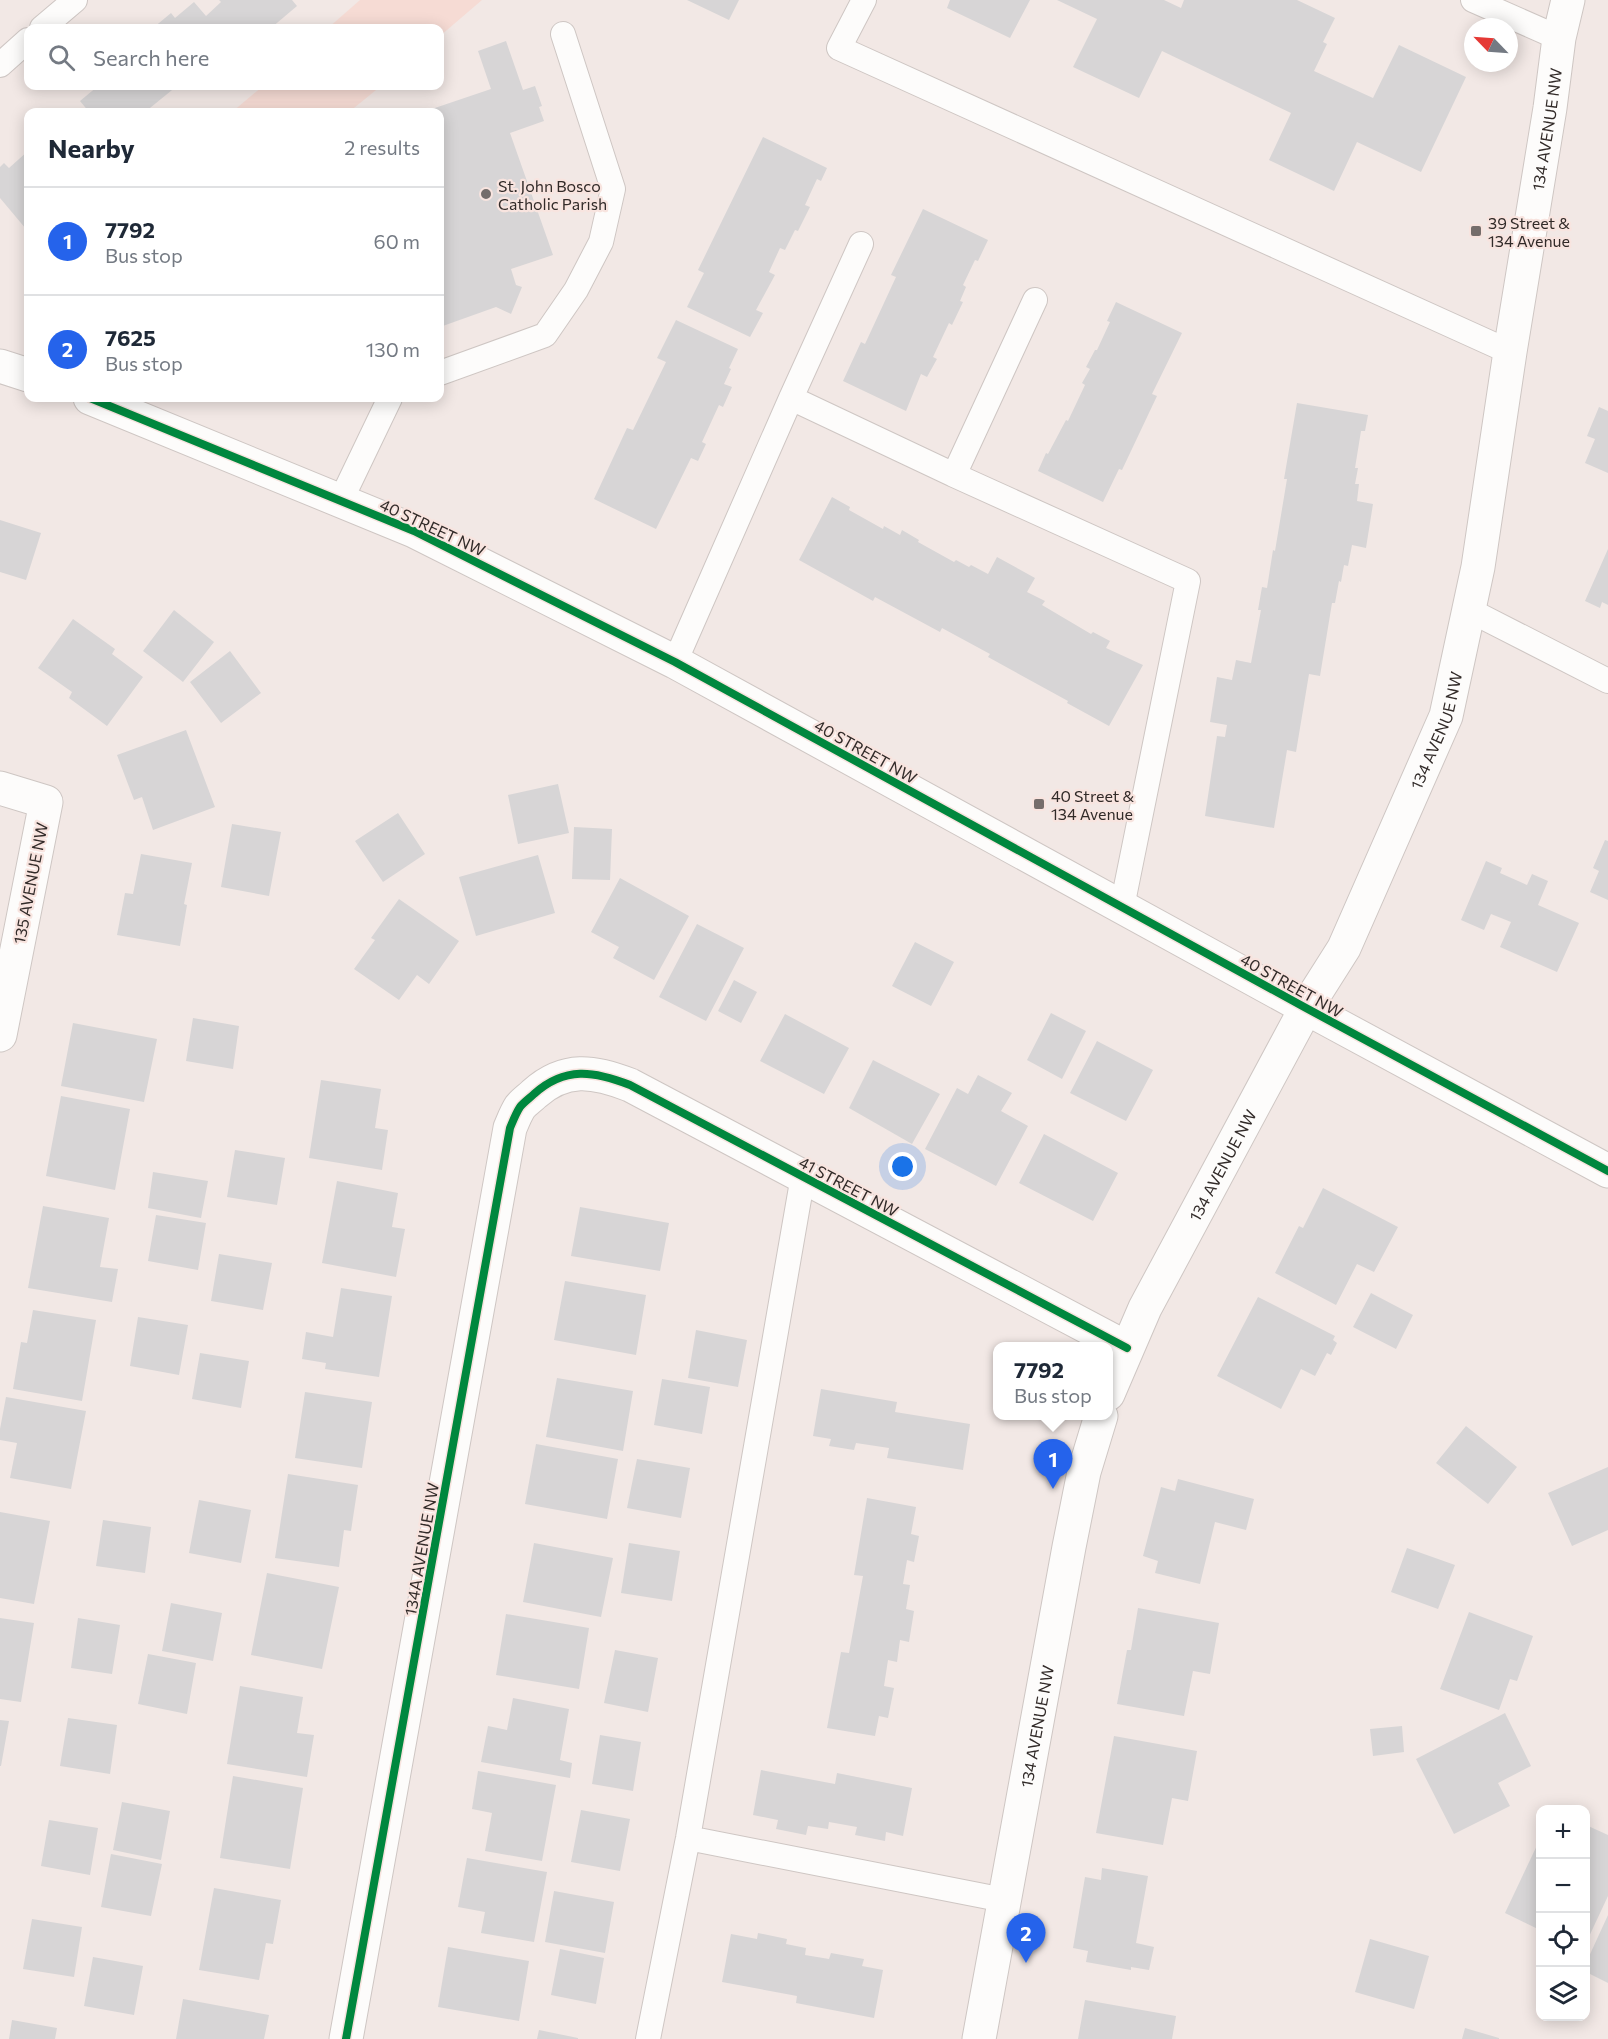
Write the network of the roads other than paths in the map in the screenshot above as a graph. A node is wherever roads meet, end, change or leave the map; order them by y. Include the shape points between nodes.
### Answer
1 (75, 0) edge
2 (864, 0) edge
3 (1473, 0) edge
4 (1568, 0) edge
5 (47, 24) edge
6 (563, 34) dead end
7 (1559, 38) junction
8 (24, 44) edge
9 (0, 65) edge
10 (861, 244) dead end
11 (1035, 300) dead end
12 (1510, 351) junction
13 (0, 366) edge
14 (444, 372) edge
15 (24, 374) edge
16 (791, 398) junction
17 (100, 402) edge
18 (388, 402) edge
19 (954, 475) junction
20 (340, 500) junction
21 (1469, 610) junction
22 (675, 662) junction
23 (1608, 681) edge
24 (0, 788) edge
25 (1122, 907) junction
26 (1306, 1008) junction
27 (0, 1035) edge
28 (552, 1080) joint
29 (1608, 1170) edge
30 (803, 1176) junction
31 (1127, 1348) junction
32 (1113, 1382) edge
33 (1100, 1420) edge
34 (688, 1838) junction
35 (1004, 1900) junction
36 (346, 2039) edge
37 (648, 2039) edge
38 (979, 2039) edge

1 - 5 lane
2 - 12 lane via 839,48
3 - 7 lane
4 - 7 street, 134 AVENUE NW
6 - 14 lane via 613,189 601,242 576,290 545,335
7 - 12 street, 134 AVENUE NW
8 - 9 lane
10 - 16 lane
11 - 19 lane
12 - 21 street, 134 AVENUE NW
13 - 15 street
16 - 19 lane
16 - 22 lane
17 - 20 street, 40 STREET NW
18 - 20 lane
19 - 25 lane via 1188,581
20 - 22 street, 40 STREET NW via 414,531
21 - 23 lane
21 - 26 street, 134 AVENUE NW via 1446,716 1344,948
22 - 25 street, 40 STREET NW
24 - 27 street, 135 AVENUE NW via 46,802
25 - 26 street, 40 STREET NW
26 - 29 street, 40 STREET NW
26 - 31 street, 134 AVENUE NW
28 - 30 street, 41 STREET NW via 588,1074 610,1077
28 - 36 street, 134A AVENUE NW via 521,1106 510,1128
30 - 31 street, 41 STREET NW
30 - 34 lane
31 - 32 street, 134 AVENUE NW
33 - 35 street, 134 AVENUE NW via 1071,1536
34 - 35 lane
34 - 37 lane
35 - 38 street, 134 AVENUE NW

